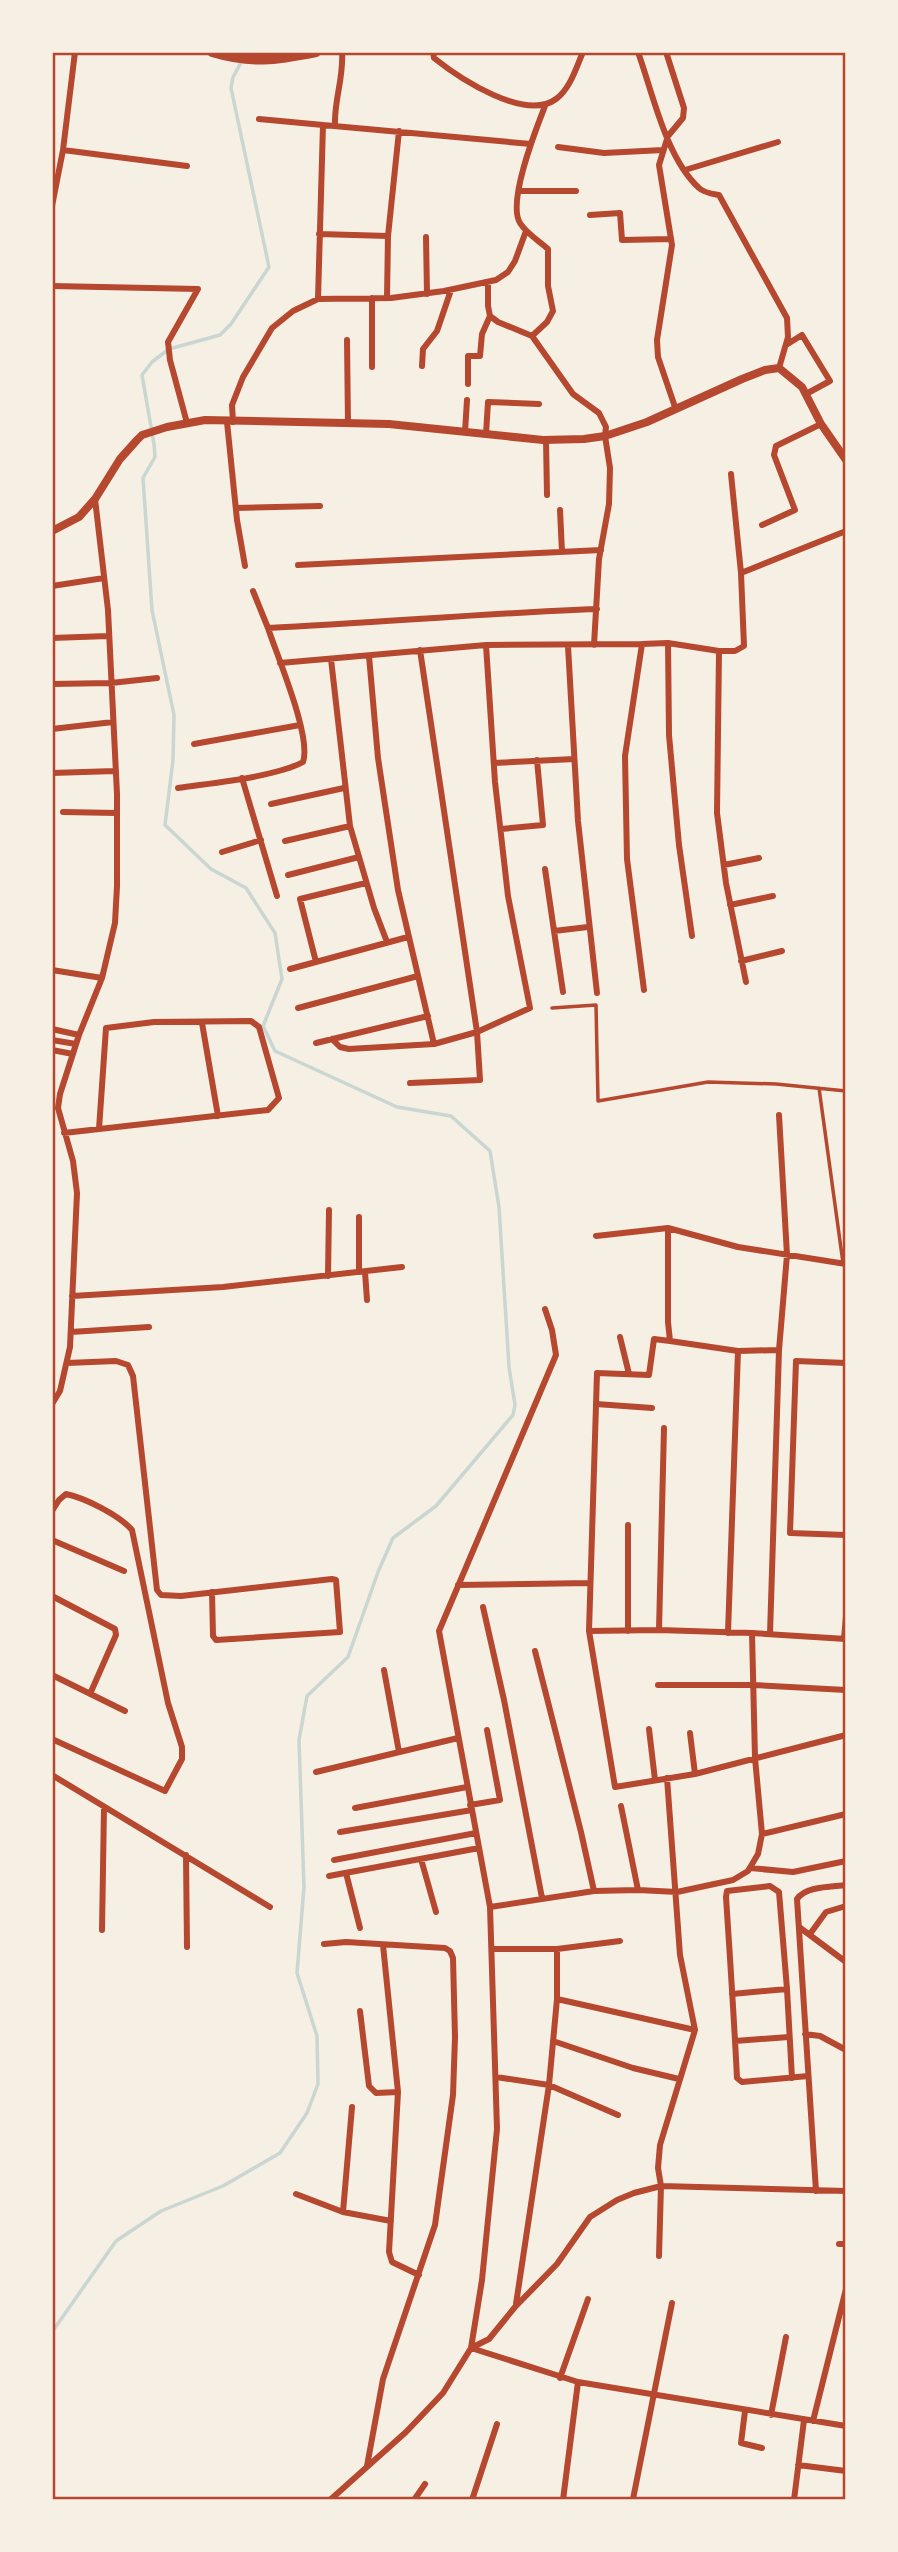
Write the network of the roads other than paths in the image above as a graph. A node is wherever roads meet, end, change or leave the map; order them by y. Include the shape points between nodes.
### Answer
1 (75, 52) edge
2 (212, 52) edge
3 (316, 52) edge
4 (342, 52) edge
5 (433, 52) edge
6 (583, 52) edge
7 (638, 52) edge
8 (666, 52) edge
9 (545, 106) junction
10 (259, 118) dead end
11 (323, 125) junction
12 (335, 125) junction
13 (399, 131) junction
14 (668, 136) junction
15 (778, 142) dead end
16 (531, 144) junction
17 (558, 147) dead end
18 (63, 150) junction
19 (663, 150) junction
20 (187, 166) dead end
21 (685, 170) junction
22 (519, 191) junction
23 (576, 191) dead end
24 (52, 206) edge
25 (590, 215) dead end
26 (526, 230) junction
27 (319, 234) junction
28 (388, 236) junction
29 (426, 237) dead end
30 (671, 239) junction
31 (488, 282) junction
32 (52, 286) edge
33 (451, 290) junction
34 (427, 294) junction
35 (372, 298) junction
36 (387, 298) junction
37 (318, 299) junction
38 (490, 316) junction
39 (532, 336) junction
40 (347, 340) dead end
41 (786, 345) junction
42 (422, 366) dead end
43 (372, 367) dead end
44 (779, 368) junction
45 (468, 384) dead end
46 (807, 394) junction
47 (467, 400) dead end
48 (539, 404) dead end
49 (675, 407) junction
50 (230, 422) junction
51 (187, 424) junction
52 (348, 424) junction
53 (821, 424) junction
54 (465, 432) junction
55 (486, 434) junction
56 (605, 436) junction
57 (546, 440) junction
58 (845, 460) edge
59 (732, 474) dead end
60 (547, 495) dead end
61 (95, 499) junction
62 (320, 506) dead end
63 (236, 508) junction
64 (560, 510) dead end
65 (762, 525) dead end
66 (52, 531) edge
67 (845, 531) edge
68 (601, 550) junction
69 (562, 552) junction
70 (298, 565) dead end
71 (245, 566) dead end
72 (741, 573) junction
73 (104, 578) junction
74 (52, 586) edge
75 (253, 591) dead end
76 (597, 609) junction
77 (268, 628) junction
78 (108, 636) junction
79 (52, 638) edge
80 (668, 643) junction
81 (642, 644) junction
82 (485, 645) junction
83 (594, 645) junction
84 (568, 646) junction
85 (421, 650) junction
86 (719, 651) junction
87 (369, 656) junction
88 (331, 659) junction
89 (279, 663) junction
90 (157, 678) dead end
91 (111, 683) junction
92 (52, 684) edge
93 (113, 722) junction
94 (300, 725) junction
95 (52, 729) edge
96 (194, 744) dead end
97 (574, 759) junction
98 (537, 760) junction
99 (494, 763) junction
100 (115, 771) junction
101 (52, 773) edge
102 (242, 778) junction
103 (178, 788) dead end
104 (344, 788) junction
105 (271, 804) dead end
106 (63, 812) dead end
107 (117, 813) junction
108 (350, 826) junction
109 (501, 828) junction
110 (261, 840) junction
111 (285, 841) dead end
112 (222, 852) dead end
113 (359, 858) junction
114 (759, 858) dead end
115 (724, 864) junction
116 (545, 869) dead end
117 (288, 875) dead end
118 (366, 883) junction
119 (277, 896) dead end
120 (773, 897) dead end
121 (730, 905) junction
122 (588, 928) junction
123 (554, 931) junction
124 (692, 936) dead end
125 (408, 937) junction
126 (387, 942) junction
127 (782, 951) dead end
128 (741, 961) junction
129 (316, 962) junction
130 (52, 970) edge
131 (290, 970) dead end
132 (418, 976) junction
133 (103, 978) junction
134 (746, 982) dead end
135 (644, 990) dead end
136 (563, 992) dead end
137 (597, 993) dead end
138 (298, 1008) dead end
139 (552, 1008) dead end
140 (428, 1016) junction
141 (202, 1023) junction
142 (52, 1029) edge
143 (477, 1032) junction
144 (79, 1035) junction
145 (332, 1039) junction
146 (52, 1040) edge
147 (316, 1043) dead end
148 (76, 1044) junction
149 (433, 1044) junction
150 (52, 1050) edge
151 (72, 1054) junction
152 (410, 1083) dead end
153 (819, 1088) junction
154 (845, 1091) edge
155 (779, 1115) dead end
156 (218, 1116) junction
157 (99, 1129) junction
158 (64, 1133) junction
159 (330, 1210) dead end
160 (359, 1217) dead end
161 (668, 1228) junction
162 (596, 1236) dead end
163 (787, 1255) junction
164 (844, 1264) edge
165 (401, 1267) dead end
166 (362, 1272) junction
167 (328, 1276) junction
168 (72, 1296) junction
169 (367, 1300) dead end
170 (545, 1308) dead end
171 (149, 1327) dead end
172 (71, 1332) junction
173 (620, 1337) dead end
174 (670, 1341) junction
175 (779, 1350) junction
176 (738, 1351) junction
177 (67, 1363) junction
178 (845, 1363) edge
179 (629, 1374) junction
180 (52, 1404) edge
181 (596, 1404) junction
182 (652, 1408) dead end
183 (664, 1428) dead end
184 (52, 1511) edge
185 (628, 1525) dead end
186 (845, 1535) edge
187 (52, 1540) edge
188 (124, 1571) dead end
189 (590, 1583) junction
190 (458, 1585) junction
191 (212, 1592) junction
192 (52, 1596) edge
193 (483, 1607) dead end
194 (845, 1616) edge
195 (659, 1630) junction
196 (589, 1631) junction
197 (628, 1631) junction
198 (728, 1633) junction
199 (752, 1633) junction
200 (770, 1634) junction
201 (845, 1639) edge
202 (535, 1651) dead end
203 (384, 1670) dead end
204 (52, 1675) edge
205 (658, 1685) dead end
206 (754, 1685) junction
207 (845, 1690) edge
208 (90, 1694) junction
209 (125, 1711) dead end
210 (649, 1729) dead end
211 (487, 1730) dead end
212 (691, 1733) dead end
213 (845, 1735) edge
214 (52, 1738) edge
215 (458, 1738) junction
216 (399, 1752) junction
217 (755, 1758) junction
218 (316, 1772) dead end
219 (695, 1774) junction
220 (52, 1775) edge
221 (667, 1778) junction
222 (655, 1780) junction
223 (467, 1787) junction
224 (621, 1806) dead end
225 (104, 1807) junction
226 (355, 1808) dead end
227 (471, 1808) junction
228 (845, 1814) edge
229 (340, 1832) dead end
230 (476, 1833) junction
231 (762, 1834) junction
232 (479, 1848) junction
233 (186, 1855) junction
234 (421, 1859) junction
235 (334, 1860) dead end
236 (845, 1861) edge
237 (750, 1868) junction
238 (346, 1873) junction
239 (329, 1876) dead end
240 (845, 1885) edge
241 (638, 1890) junction
242 (594, 1891) junction
243 (677, 1892) junction
244 (542, 1898) junction
245 (845, 1906) edge
246 (270, 1907) dead end
247 (491, 1907) junction
248 (436, 1912) dead end
249 (799, 1927) junction
250 (360, 1928) dead end
251 (102, 1930) dead end
252 (810, 1934) junction
253 (620, 1941) dead end
254 (324, 1944) dead end
255 (383, 1945) junction
256 (187, 1947) dead end
257 (493, 1949) junction
258 (557, 1949) junction
259 (845, 1962) edge
260 (788, 1989) junction
261 (732, 1994) junction
262 (557, 1999) junction
263 (360, 2011) dead end
264 (695, 2030) junction
265 (805, 2034) junction
266 (789, 2038) junction
267 (553, 2041) junction
268 (735, 2041) junction
269 (845, 2050) edge
270 (496, 2077) junction
271 (808, 2077) junction
272 (792, 2078) junction
273 (679, 2079) junction
274 (549, 2085) junction
275 (398, 2092) junction
276 (352, 2107) dead end
277 (618, 2115) dead end
278 (661, 2186) junction
279 (816, 2191) junction
280 (845, 2191) edge
281 (296, 2194) dead end
282 (343, 2212) junction
283 (391, 2221) junction
284 (659, 2256) dead end
285 (419, 2275) junction
286 (845, 2289) edge
287 (588, 2300) dead end
288 (672, 2303) dead end
289 (515, 2307) junction
290 (786, 2336) dead end
291 (471, 2348) junction
292 (560, 2378) junction
293 (578, 2382) junction
294 (654, 2396) junction
295 (745, 2410) junction
296 (771, 2415) junction
297 (804, 2420) junction
298 (813, 2421) junction
299 (497, 2424) dead end
300 (845, 2426) edge
301 (762, 2448) dead end
302 (798, 2465) junction
303 (367, 2466) junction
304 (845, 2472) edge
305 (425, 2484) dead end
306 (633, 2499) edge
307 (330, 2500) edge
308 (414, 2500) edge
309 (472, 2500) edge
310 (563, 2500) edge
311 (793, 2500) edge

1 - 18 street
2 - 3 highway via 254,62
4 - 12 street
5 - 9 street via 452,72 484,91
6 - 9 street via 566,89
7 - 14 street
8 - 14 street via 684,108 683,118
9 - 16 street
10 - 11 street
11 - 12 street
11 - 27 street
12 - 13 street
13 - 16 street
13 - 28 street
14 - 19 street
14 - 21 street
15 - 21 street
16 - 22 street
17 - 19 street via 604,153
18 - 20 street
18 - 24 street
19 - 30 street via 659,165
21 - 41 street via 701,190 719,195 736,222 787,318
22 - 23 street
22 - 26 street via 518,221
25 - 30 street via 620,213 622,240
26 - 31 street via 508,272
26 - 39 street via 548,249 553,311
27 - 28 street
27 - 37 street
28 - 36 street
29 - 34 street
30 - 49 street via 657,340
31 - 33 street
31 - 38 street
32 - 51 street via 198,289 168,345
33 - 34 street
33 - 42 street via 437,331 423,349
34 - 36 street
35 - 36 street
35 - 37 street
35 - 43 street
37 - 50 street via 272,328 243,377
38 - 39 street
38 - 45 street via 480,356 468,356
39 - 56 street via 573,394 599,413
40 - 52 street
41 - 44 street
41 - 46 street via 802,335 830,381
44 - 46 street
44 - 49 street
46 - 53 street
47 - 54 street
48 - 55 street via 488,402
49 - 56 street
50 - 51 street
50 - 52 street
50 - 63 street
51 - 61 street via 142,435 120,459
52 - 54 street
53 - 58 street
53 - 65 street via 776,446 774,455 795,510
54 - 55 street
55 - 57 street
56 - 57 street
56 - 68 street via 609,497
57 - 60 street
59 - 72 street
61 - 66 street via 79,517
61 - 73 street
62 - 63 street
63 - 71 street
64 - 69 street
67 - 72 street
68 - 69 street
68 - 76 street
69 - 70 street
72 - 86 street via 744,646
73 - 74 street
73 - 78 street
75 - 77 street
76 - 77 street
76 - 83 street
77 - 89 street
78 - 79 street
78 - 91 street
80 - 81 street
80 - 86 street
80 - 124 street via 669,735
81 - 83 street
81 - 135 street via 625,757 627,859
82 - 84 street
82 - 85 street
82 - 99 street
83 - 84 street
84 - 97 street
85 - 87 street
85 - 143 street
86 - 115 street via 717,813
87 - 88 street
87 - 125 street via 378,758
88 - 89 street
88 - 104 street
89 - 94 street
90 - 91 street
91 - 92 street
91 - 93 street
93 - 95 street
93 - 100 street
94 - 96 street
94 - 102 street via 306,753 303,762
97 - 98 street
97 - 122 street
98 - 99 street
98 - 109 street via 543,825
99 - 109 street
100 - 101 street
100 - 107 street
102 - 103 street
102 - 110 street
104 - 105 street
104 - 108 street
106 - 107 street
107 - 133 street via 115,923
108 - 111 street
108 - 113 street
109 - 143 street via 530,1008
110 - 112 street
110 - 119 street
113 - 117 street
113 - 118 street
114 - 115 street
115 - 121 street
116 - 123 street
118 - 126 street
118 - 129 street via 300,899
120 - 121 street
121 - 128 street
122 - 123 street
122 - 137 street
123 - 136 street
125 - 126 street
125 - 132 street
126 - 129 street
127 - 128 street
128 - 134 street
129 - 131 street
130 - 133 street
132 - 138 street
132 - 140 street
133 - 144 street
139 - 153 lane via 596,1005 598,1101 708,1082
140 - 145 street
140 - 149 street
141 - 156 street
141 - 156 street via 251,1021 259,1027 279,1098 268,1110
141 - 157 street via 106,1028
142 - 144 street
143 - 149 street
143 - 152 street via 480,1080
144 - 148 street
145 - 147 street
145 - 149 street via 349,1049
146 - 148 street
148 - 151 street
150 - 151 street
151 - 158 street via 58,1108
153 - 154 lane
153 - 164 lane
155 - 163 street
156 - 157 street
157 - 158 street
158 - 168 street via 76,1192
159 - 167 street
160 - 166 street
161 - 162 street
161 - 163 street
161 - 174 street
163 - 164 street
163 - 175 street
165 - 166 street
166 - 167 street
166 - 169 street
167 - 168 street
168 - 172 street
170 - 190 street via 556,1355
171 - 172 street
172 - 177 street
173 - 179 street
174 - 176 street
174 - 179 street via 654,1339 649,1375
175 - 176 street
175 - 200 street
176 - 198 street
177 - 180 street
177 - 191 street via 116,1361 128,1366 133,1376 157,1590 169,1597
178 - 186 street via 796,1361 790,1533
179 - 181 street via 597,1373
181 - 182 street
181 - 189 street
183 - 195 street
184 - 214 street via 66,1494 75,1496 125,1521 132,1530 182,1759 164,1791
185 - 197 street
187 - 188 street
189 - 190 street
189 - 196 street
190 - 215 street via 439,1636
191 - 191 street via 216,1640 340,1632 336,1580
192 - 208 street via 114,1629 116,1635
193 - 244 street
194 - 201 street
195 - 197 street
195 - 198 street
196 - 197 street
196 - 222 street via 615,1787
198 - 199 street
199 - 200 street
199 - 206 street
200 - 201 street
202 - 242 street
203 - 216 street
204 - 208 street
205 - 206 street
206 - 207 street
206 - 217 street
208 - 209 street
210 - 222 street
211 - 227 street via 500,1800
212 - 219 street
213 - 217 street
215 - 216 street
215 - 223 street
216 - 218 street
217 - 219 street
217 - 231 street
219 - 221 street
220 - 225 street
221 - 222 street
221 - 243 street
223 - 226 street
223 - 227 street
224 - 241 street
225 - 233 street
225 - 251 street
227 - 229 street
227 - 230 street
228 - 231 street
230 - 232 street
230 - 235 street
231 - 237 street
232 - 234 street
232 - 247 street
233 - 246 street
233 - 256 street
234 - 238 street
234 - 248 street
236 - 237 street via 793,1872
237 - 243 street via 733,1880
238 - 239 street
238 - 250 street
240 - 249 street via 801,1893 797,1899
241 - 242 street
241 - 243 street
242 - 244 street
243 - 264 street via 680,1955
244 - 247 street
245 - 252 street via 826,1912
247 - 257 street
249 - 252 street
249 - 265 street
252 - 259 street
253 - 258 street
254 - 255 street
255 - 275 street
255 - 285 street via 445,1948 453,1958 453,2095 435,2225
257 - 258 street
257 - 270 street
258 - 262 street
260 - 261 street
260 - 261 street via 779,1892 770,1886 727,1891
260 - 266 street
261 - 268 street
262 - 264 street
262 - 267 street
263 - 275 street via 369,2086 376,2093
264 - 273 street
265 - 269 street via 820,2036
265 - 271 street
266 - 268 street
266 - 272 street
267 - 273 street
267 - 274 street
268 - 272 street via 739,2081
270 - 274 street
270 - 291 street via 497,2129
271 - 272 street
271 - 279 street
273 - 278 street via 660,2145
274 - 277 street
274 - 289 street
275 - 283 street
276 - 282 street
278 - 279 street
278 - 284 street
278 - 289 street via 634,2193 590,2217 557,2264
279 - 280 street
281 - 282 street
282 - 283 street
283 - 285 street via 392,2262
285 - 303 street via 383,2379
286 - 298 street
287 - 292 street
288 - 294 street
289 - 291 street via 489,2339
290 - 296 street
291 - 292 street
291 - 303 street via 443,2393
292 - 293 street
293 - 294 street
293 - 310 street
294 - 295 street
294 - 306 street
295 - 296 street
295 - 301 street via 741,2443
296 - 297 street
297 - 298 street
297 - 302 street
298 - 300 street
299 - 309 street
302 - 304 street
302 - 311 street
303 - 307 street
305 - 308 street

